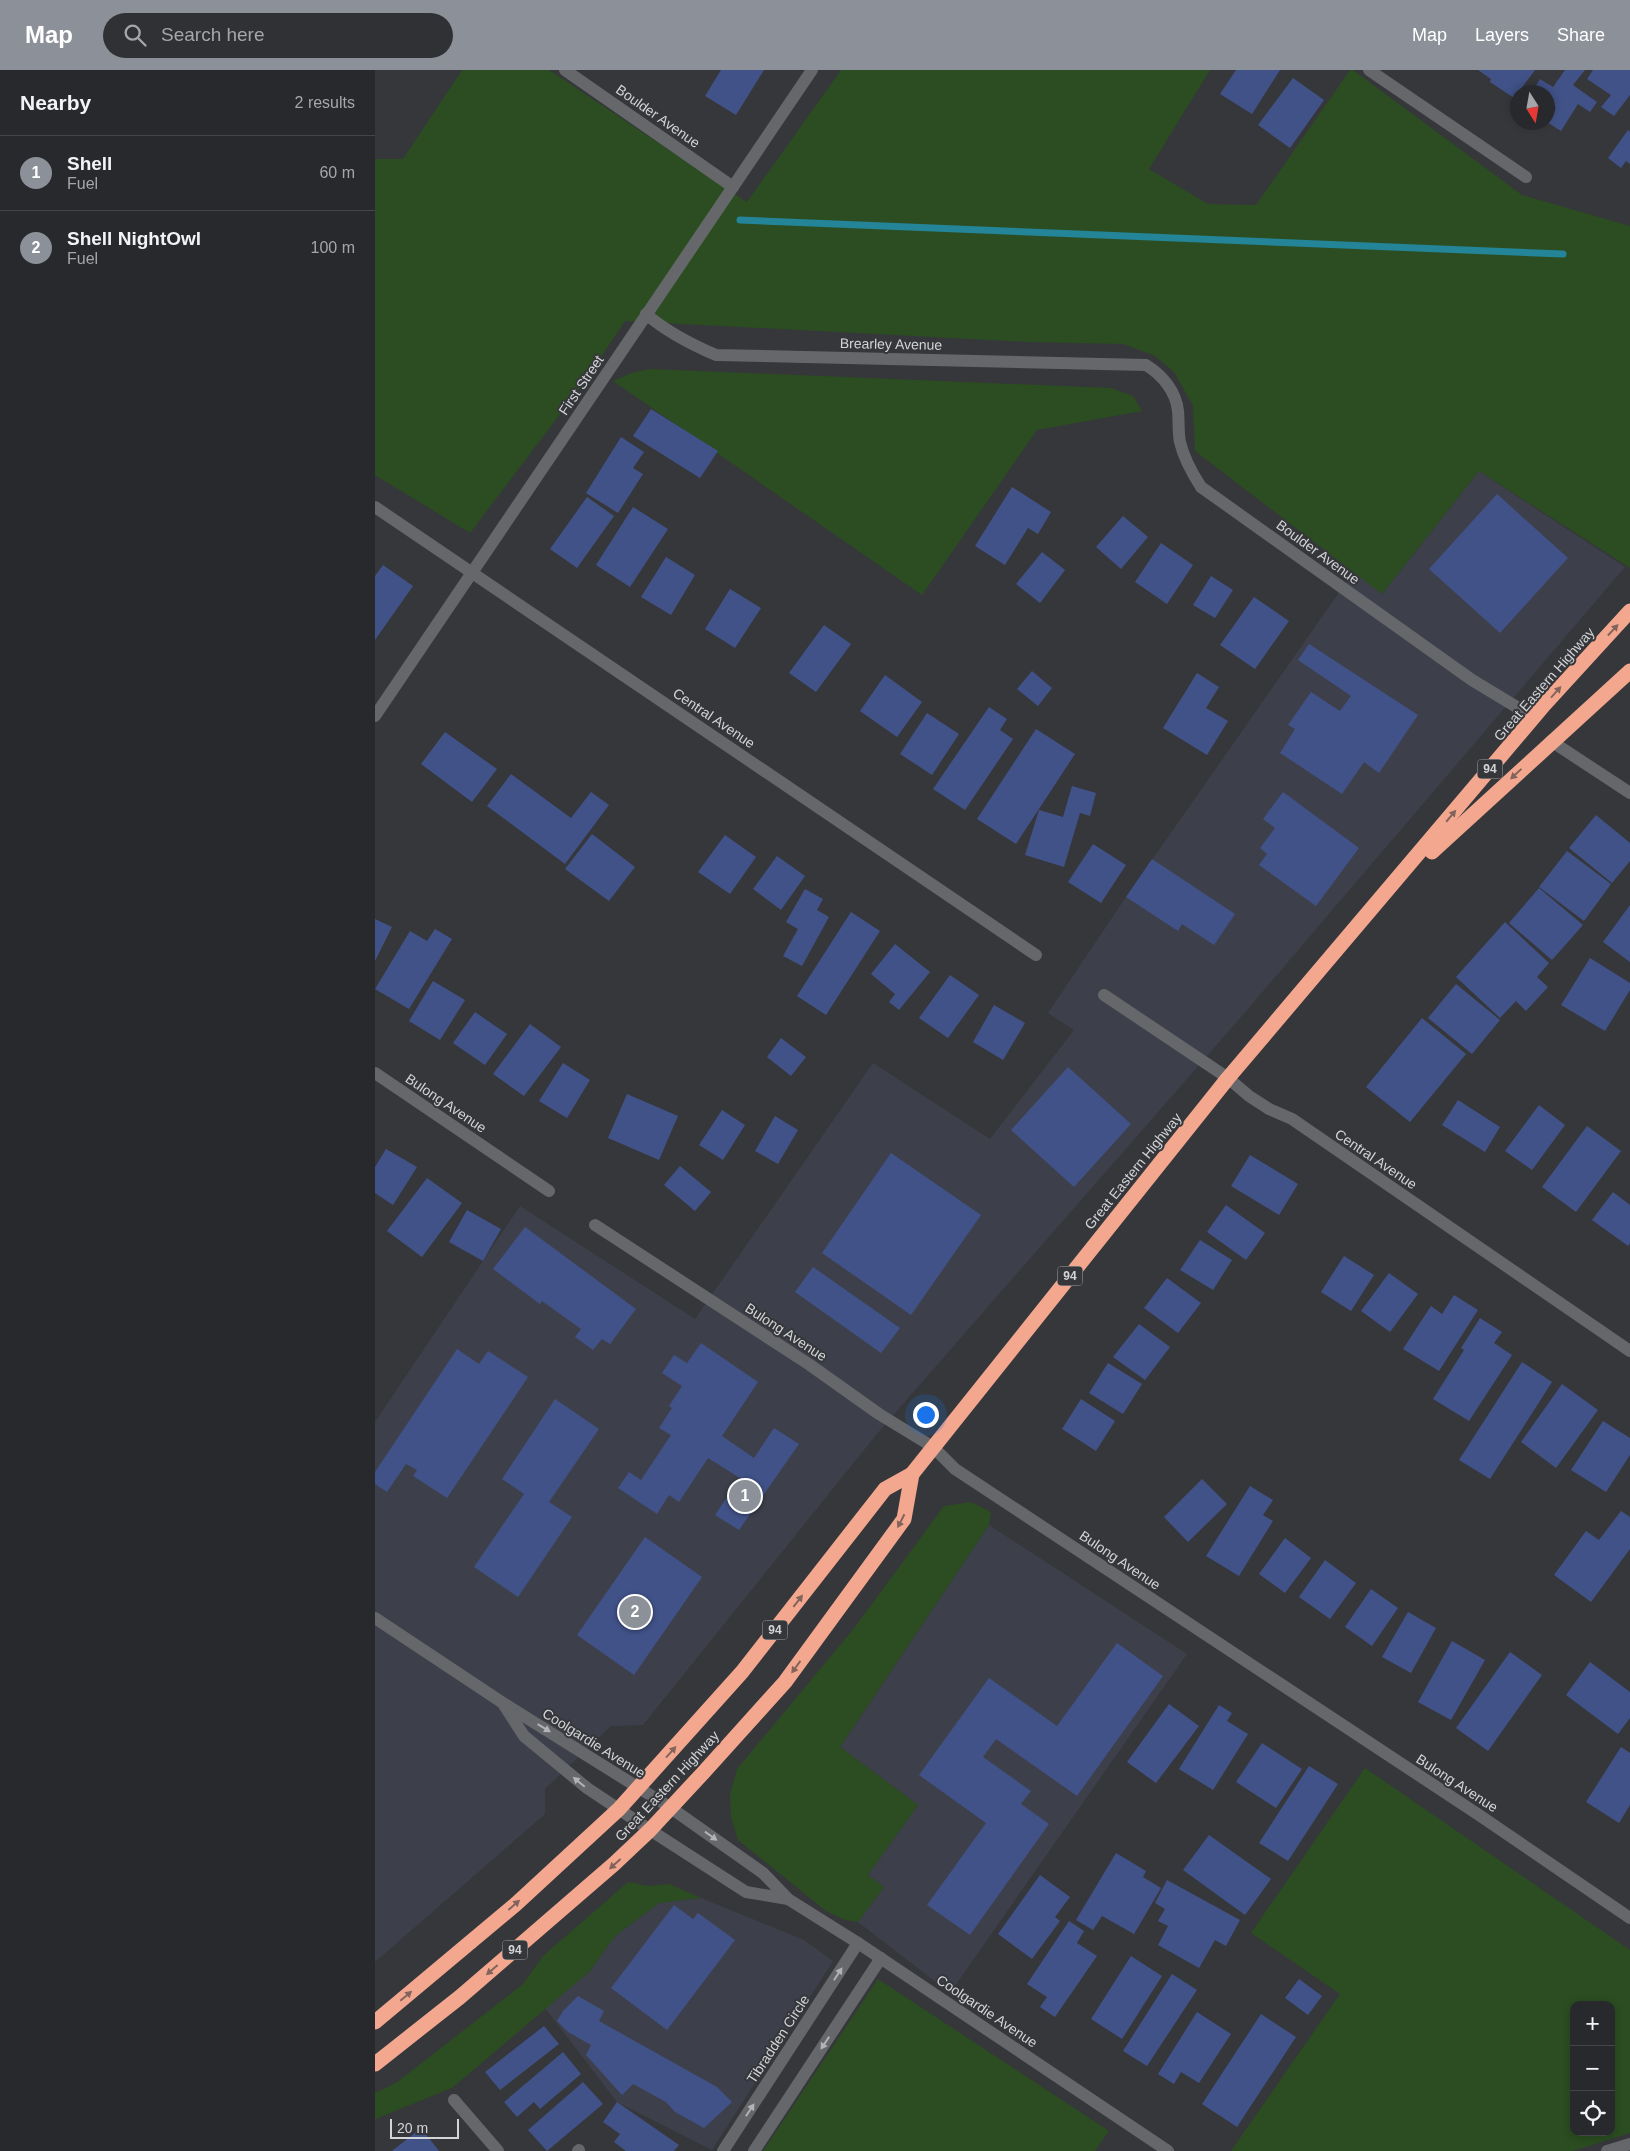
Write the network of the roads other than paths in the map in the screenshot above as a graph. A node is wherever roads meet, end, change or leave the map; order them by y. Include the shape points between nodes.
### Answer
1 (565, 70) edge
2 (813, 70) edge
3 (1369, 70) edge
4 (1525, 177) dead end
5 (733, 187) junction
6 (646, 314) junction
7 (1146, 365) joint
8 (375, 506) edge
9 (472, 573) junction
10 (1630, 612) edge
11 (1630, 671) edge
12 (375, 716) edge
13 (1530, 722) junction
14 (1551, 741) junction
15 (1630, 793) edge
16 (1386, 893) junction
17 (1036, 954) dead end
18 (1104, 995) dead end
19 (375, 1073) edge
20 (1228, 1078) junction
21 (549, 1191) dead end
22 (595, 1225) dead end
23 (1630, 1351) edge
24 (933, 1447) junction
25 (912, 1474) junction
26 (375, 1618) edge
27 (503, 1703) junction
28 (638, 1788) junction
29 (671, 1808) junction
30 (619, 1809) junction
31 (650, 1830) junction
32 (788, 1899) junction
33 (1630, 1918) edge
34 (858, 1943) junction
35 (881, 1958) junction
36 (375, 2022) edge
37 (375, 2064) edge
38 (454, 2100) dead end
39 (1630, 2144) edge
40 (498, 2151) edge
41 (723, 2151) edge
42 (754, 2151) edge
43 (1168, 2151) edge
44 (1607, 2151) edge

1 - 5 street, Boulder Avenue
2 - 5 street, First Street
3 - 4 street
5 - 6 street, First Street
6 - 7 street, Brearley Avenue via 687,342 715,354
6 - 9 street, First Street
7 - 13 street, Boulder Avenue via 1159,373 1170,388 1178,408 1180,441 1189,468 1201,487 1472,680 1515,706
8 - 9 street, Central Avenue
9 - 12 street, First Street
9 - 17 street, Central Avenue
13 -> 10 highway, Great Eastern Highway / 94
11 - 14 highway, Great Eastern Highway / 94
16 -> 13 highway, Great Eastern Highway / 94
14 - 15 street
14 -> 16 highway, Great Eastern Highway / 94
16 - 20 highway, Great Eastern Highway / 94
18 - 20 street, Central Avenue
19 - 21 street, Bulong Avenue
20 - 23 street, Central Avenue via 1249,1096 1292,1120
20 - 24 highway, Great Eastern Highway / 94
22 - 24 street, Bulong Avenue
24 - 25 highway, Great Eastern Highway / 94
24 - 33 street, Bulong Avenue via 955,1469
28 -> 25 highway, Great Eastern Highway / 94 via 742,1672 885,1489
25 -> 29 highway, Great Eastern Highway / 94 via 904,1519 861,1580 785,1682
26 - 27 street, Coolgardie Avenue
27 -> 28 street, Coolgardie Avenue
30 -> 27 street, Coolgardie Avenue via 587,1788 524,1736
28 - 29 street, Coolgardie Avenue
28 - 30 highway, Great Eastern Highway / 94
29 - 31 highway, Great Eastern Highway / 94
29 -> 32 street, Coolgardie Avenue via 763,1874
30 - 31 street, Coolgardie Avenue
36 -> 30 highway, Great Eastern Highway / 94 via 516,1904
31 - 32 street, Coolgardie Avenue via 746,1892
31 -> 37 highway, Great Eastern Highway / 94 via 460,1997
32 - 34 street, Coolgardie Avenue
34 - 35 street, Coolgardie Avenue
41 -> 34 street, Tibradden Circle
35 -> 42 street
35 - 43 street, Coolgardie Avenue
38 - 40 street
39 - 44 street

